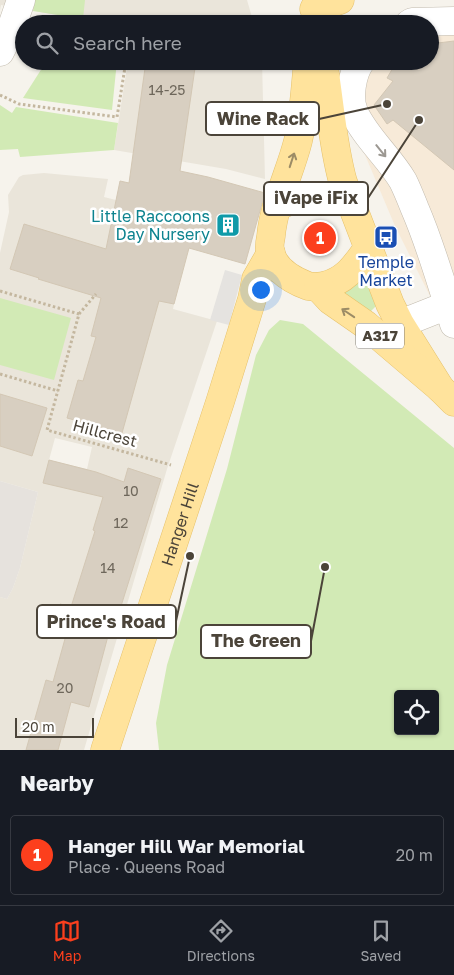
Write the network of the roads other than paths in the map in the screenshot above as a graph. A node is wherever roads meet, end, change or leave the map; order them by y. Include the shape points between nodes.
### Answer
1 (340, 0) edge
2 (312, 14) edge
3 (15, 18) edge
4 (439, 21) edge
5 (454, 21) edge
6 (0, 52) edge
7 (307, 70) edge
8 (326, 70) edge
9 (356, 70) edge
10 (342, 111) junction
11 (349, 198) junction
12 (277, 206) junction
13 (368, 248) junction
14 (279, 264) junction
15 (318, 287) junction
16 (452, 315) edge
17 (400, 324) junction
18 (447, 395) edge
19 (105, 750) edge

1 - 2 main road
3 - 6 street
4 - 5 street
12 -> 7 main road, Hanger Hill via 300,134
8 - 10 main road, A317
9 - 10 street via 351,99
10 - 11 main road, A317 via 334,145
10 -> 16 street via 369,135 403,181 424,231
11 - 12 main road via 312,196
11 - 13 main road, A317
12 - 14 main road, Hanger Hill via 270,247
13 - 15 main road via 343,278
13 - 17 main road, A317
14 - 15 main road via 301,283
14 - 19 main road, Hanger Hill via 256,279 197,472
18 -> 15 main road, A317
16 - 17 street
17 - 18 main road, A317

